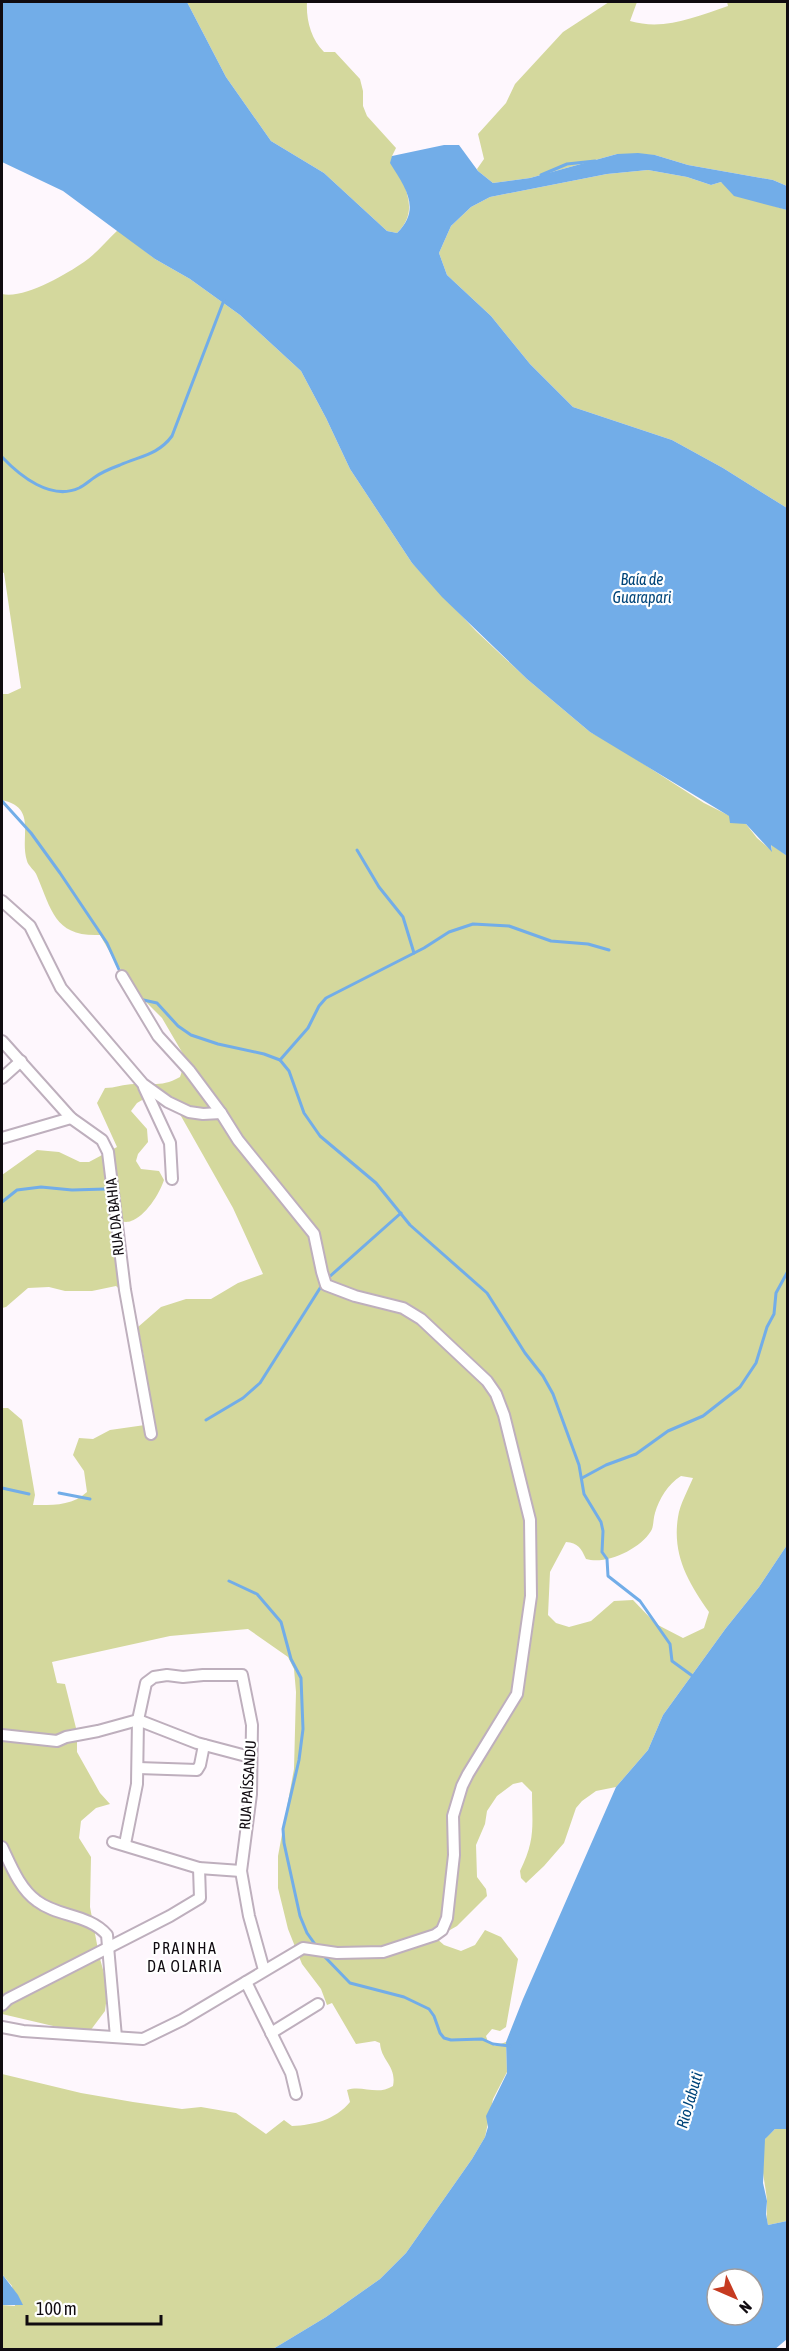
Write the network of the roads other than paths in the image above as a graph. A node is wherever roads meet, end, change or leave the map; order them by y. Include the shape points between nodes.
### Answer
1 (2, 902) edge
2 (122, 976) dead end
3 (2, 1041) edge
4 (21, 1061) junction
5 (2, 1078) edge
6 (143, 1084) junction
7 (221, 1113) junction
8 (71, 1118) junction
9 (2, 1138) edge
10 (172, 1179) dead end
11 (151, 1434) dead end
12 (138, 1720) junction
13 (2, 1735) edge
14 (204, 1745) junction
15 (250, 1757) junction
16 (138, 1768) junction
17 (113, 1842) dead end
18 (125, 1844) junction
19 (2, 1847) edge
20 (199, 1868) junction
21 (241, 1871) junction
22 (107, 1948) junction
23 (264, 1970) junction
24 (246, 1983) junction
25 (318, 2004) dead end
26 (2, 2005) edge
27 (2, 2027) edge
28 (271, 2033) junction
29 (116, 2037) junction
30 (296, 2094) dead end

1 - 6 street via 30,926 61,988
2 - 7 street via 158,1036
3 - 4 street, RUA DA BAHIA
4 - 5 street
4 - 8 street, RUA DA BAHIA
6 - 7 street via 189,1112
6 - 10 street via 170,1143
7 - 23 street via 314,1234 327,1285 404,1308 487,1381 504,1415 530,1520 531,1596 517,1694 460,1793 453,1816 454,1855 447,1918 442,1929 427,1939 383,1952 337,1953 303,1948
8 - 9 street
8 - 11 street, RUA DA BAHIA via 102,1140 108,1152 124,1290
12 - 13 street via 57,1741
12 - 14 street
12 - 15 street, RUA PAÍSSANDU via 146,1683 154,1677 243,1675 252,1725
12 - 16 street
14 - 15 street
14 - 16 street via 197,1770
15 - 21 street, RUA PAÍSSANDU via 251,1794
16 - 18 street
17 - 18 street
18 - 20 street
19 - 22 street via 26,1892 39,1902 100,1927 107,1935
20 - 21 street
20 - 22 street via 200,1898
21 - 23 street, RUA PAÍSSANDU
22 - 26 street
22 - 29 street
23 - 24 street
24 - 28 street
24 - 29 street via 143,2039
25 - 28 street
27 - 29 street
28 - 30 street via 291,2073

